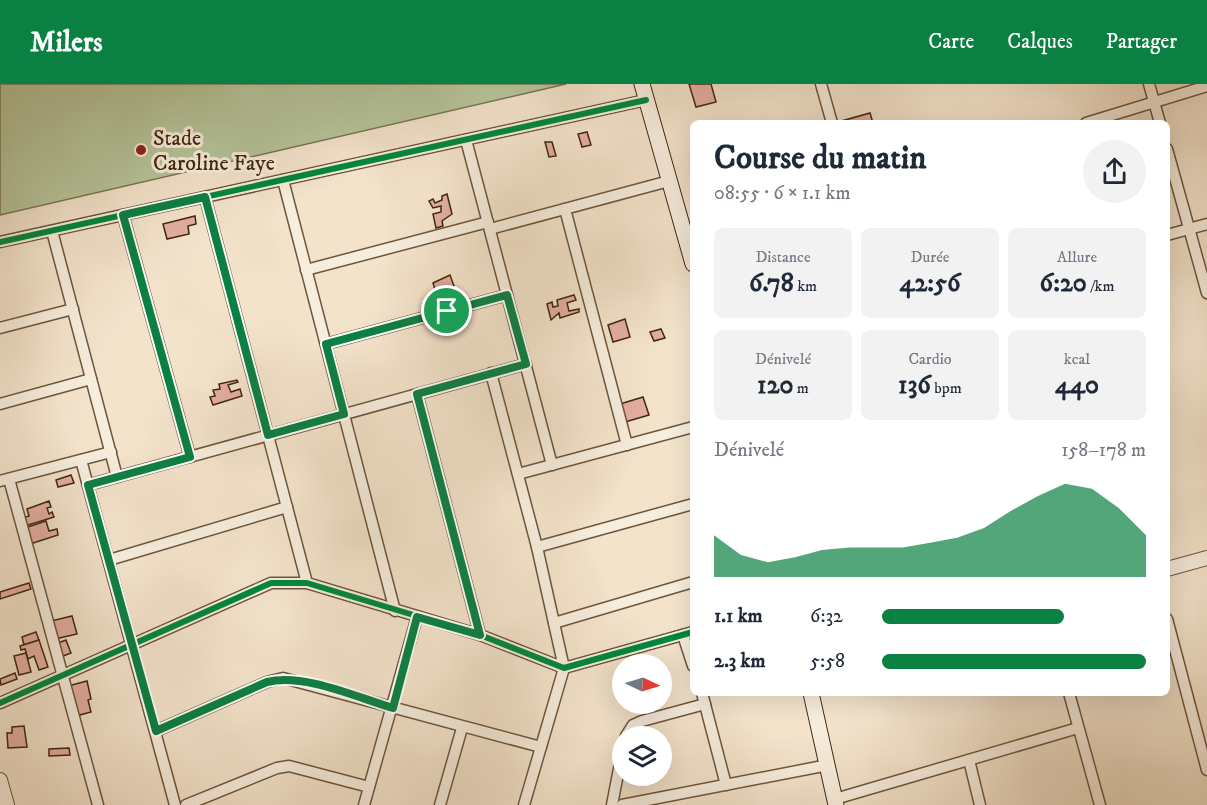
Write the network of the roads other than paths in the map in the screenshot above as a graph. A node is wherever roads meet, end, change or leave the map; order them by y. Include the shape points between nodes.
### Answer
1 (642, 84) edge
2 (821, 84) edge
3 (1149, 84) edge
4 (1207, 86) edge
5 (646, 100) junction
6 (1154, 104) junction
7 (831, 120) edge
8 (1097, 120) edge
9 (1159, 120) edge
10 (466, 140) junction
11 (1170, 159) edge
12 (283, 180) junction
13 (669, 181) junction
14 (205, 197) junction
15 (565, 209) junction
16 (123, 215) junction
17 (1207, 224) edge
18 (489, 225) junction
19 (1190, 228) junction
20 (52, 231) junction
21 (1170, 234) edge
22 (689, 236) edge
23 (0, 242) edge
24 (306, 270) junction
25 (1207, 293) edge
26 (507, 295) junction
27 (73, 309) junction
28 (0, 327) edge
29 (326, 344) junction
30 (526, 364) junction
31 (491, 373) junction
32 (92, 379) junction
33 (417, 394) junction
34 (0, 404) edge
35 (344, 414) junction
36 (690, 427) edge
37 (268, 435) junction
38 (627, 445) junction
39 (111, 452) junction
40 (190, 457) junction
41 (81, 460) junction
42 (552, 465) junction
43 (518, 474) junction
44 (117, 477) junction
45 (5, 480) edge
46 (88, 485) junction
47 (690, 505) edge
48 (287, 507) junction
49 (537, 547) junction
50 (1207, 558) edge
51 (109, 560) junction
52 (1170, 568) edge
53 (307, 583) junction
54 (690, 583) edge
55 (395, 611) junction
56 (417, 617) junction
57 (554, 623) junction
58 (1170, 630) edge
59 (688, 634) edge
60 (480, 635) junction
61 (131, 643) junction
62 (564, 668) junction
63 (62, 673) junction
64 (812, 696) edge
65 (1070, 696) edge
66 (703, 699) edge
67 (0, 702) edge
68 (393, 708) junction
69 (632, 726) edge
70 (462, 728) junction
71 (1078, 728) junction
72 (156, 731) junction
73 (541, 747) junction
74 (969, 760) junction
75 (828, 765) junction
76 (1207, 770) edge
77 (0, 780) edge
78 (726, 785) junction
79 (616, 786) edge
80 (369, 787) junction
81 (835, 802) edge
82 (7, 805) edge
83 (98, 805) edge
84 (176, 805) edge
85 (186, 805) edge
86 (364, 805) edge
87 (440, 805) edge
88 (524, 805) edge
89 (612, 805) edge
90 (622, 805) edge
91 (980, 805) edge
92 (1100, 805) edge

1 - 5 main road
2 - 7 street
3 - 6 street
4 - 6 street
5 - 10 street
5 - 13 main road
6 - 8 street
6 - 9 street
10 - 12 street
10 - 18 street
11 - 19 street
12 - 14 street
12 - 24 street
13 - 15 street
13 - 22 main road
14 - 16 street
14 - 37 street
15 - 18 street
15 - 38 street
16 - 20 street
16 - 40 street
17 - 19 street
18 - 24 street
18 - 26 street
19 - 21 street
19 - 25 street
20 - 23 street
20 - 27 street
24 - 29 street
26 - 29 street
26 - 30 street
27 - 28 street
27 - 32 street
29 - 35 street
30 - 31 street
30 - 42 street
31 - 33 street
31 - 43 street
32 - 34 street
32 - 39 street
33 - 35 street
33 - 60 street
35 - 37 street
35 - 55 street
36 - 38 street
37 - 40 street
37 - 48 street
38 - 42 street
39 - 41 street
39 - 44 street
40 - 44 street
41 - 45 street
41 - 46 street
42 - 43 street
43 - 49 street
44 - 46 street
45 - 63 street
46 - 51 street
47 - 49 street
48 - 51 street
48 - 53 street
49 - 57 street
50 - 52 street
51 - 61 street
53 - 55 street
53 - 61 street via 271,583
54 - 57 street
55 - 56 street
56 - 60 street
56 - 68 street
57 - 62 street
58 - 76 street
59 - 62 street
60 - 62 street
61 - 63 street
61 - 72 street
62 - 73 street
63 - 67 street
63 - 83 street
64 - 75 main road
65 - 71 street
66 - 69 street
66 - 78 street
68 - 70 street
68 - 72 street via 283,678
68 - 80 street
70 - 73 street
70 - 87 street
71 - 74 street
71 - 92 street
72 - 84 street
73 - 88 street
74 - 81 street
74 - 91 street
75 - 78 street
75 - 81 main road
77 - 82 street
78 - 90 street
79 - 89 street
80 - 85 street via 289,766
80 - 86 street

